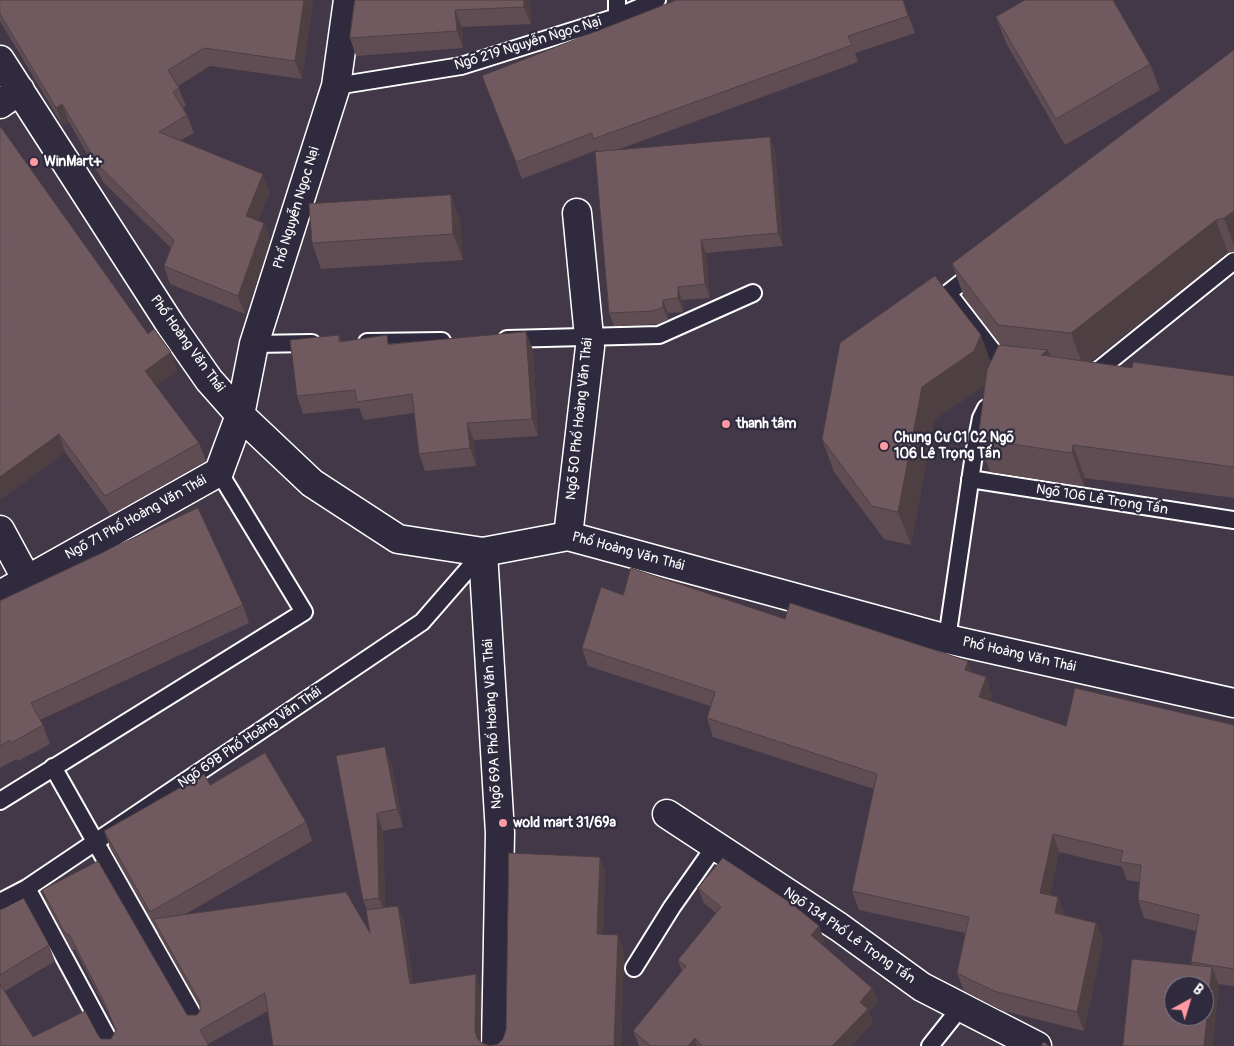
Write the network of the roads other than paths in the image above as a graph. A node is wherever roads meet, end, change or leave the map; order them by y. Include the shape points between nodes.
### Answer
1 (348, 0) edge
2 (617, 0) edge
3 (657, 0) edge
4 (617, 17) junction
5 (0, 60) edge
6 (336, 86) junction
7 (10, 97) edge
8 (577, 213) dead end
9 (1234, 261) edge
10 (988, 263) edge
11 (753, 293) dead end
12 (590, 338) junction
13 (454, 340) edge
14 (493, 340) edge
15 (324, 342) edge
16 (354, 342) edge
17 (254, 344) junction
18 (1005, 367) junction
19 (1024, 370) edge
20 (1071, 375) edge
21 (1090, 377) junction
22 (1109, 380) edge
23 (240, 414) junction
24 (219, 472) junction
25 (970, 479) junction
26 (1234, 520) edge
27 (0, 530) edge
28 (568, 536) junction
29 (483, 552) junction
30 (26, 578) junction
31 (0, 595) edge
32 (947, 639) junction
33 (1234, 703) edge
34 (54, 768) junction
35 (0, 801) edge
36 (667, 814) dead end
37 (96, 842) junction
38 (715, 846) junction
39 (26, 888) junction
40 (0, 902) edge
41 (634, 968) dead end
42 (961, 1007) junction
43 (197, 1022) edge
44 (112, 1046) edge
45 (496, 1046) edge
46 (930, 1046) edge
47 (1037, 1046) edge

1 - 6 street, Phố Nguyễn Ngọc Nại
2 - 4 lane
3 - 4 lane, Ngõ 219 Nguyễn Ngọc Nại
4 - 6 lane, Ngõ 219 Nguyễn Ngọc Nại via 461,66
5 - 7 street, Phố Hoàng Văn Thái
6 - 17 street, Phố Nguyễn Ngọc Nại
7 - 23 street, Phố Hoàng Văn Thái via 209,380
8 - 12 street, Ngõ 50 Phố Hoàng Văn Thái
9 - 21 lane
10 - 18 lane via 948,293
11 - 12 lane via 660,335
12 - 14 lane
12 - 28 street, Ngõ 50 Phố Hoàng Văn Thái
13 - 16 lane
15 - 17 lane
17 - 23 street, Phố Nguyễn Ngọc Nại
18 - 19 lane
18 - 25 lane via 981,418
20 - 21 lane
21 - 22 lane
23 - 24 street, Ngõ 71 Phố Hoàng Văn Thái
23 - 29 street, Phố Hoàng Văn Thái via 312,483 398,539
24 - 30 street, Ngõ 71 Phố Hoàng Văn Thái
24 - 34 lane via 304,612
25 - 26 lane, Ngõ 106 Lê Trọng Tấn
25 - 32 lane
27 - 30 street
28 - 29 street, Phố Hoàng Văn Thái
28 - 32 street, Phố Hoàng Văn Thái
29 - 37 lane, Ngõ 69B Phố Hoàng Văn Thái via 422,622
29 - 45 street, Ngõ 69A Phố Hoàng Văn Thái via 500,833
30 - 31 street, Ngõ 71 Phố Hoàng Văn Thái
32 - 33 street, Phố Hoàng Văn Thái
34 - 35 lane
34 - 37 lane
36 - 38 street, Ngõ 134 Phố Lê Trọng Tấn
37 - 39 lane, Ngõ 69B Phố Hoàng Văn Thái
37 - 43 lane
38 - 41 lane
38 - 42 street, Ngõ 134 Phố Lê Trọng Tấn via 839,927 922,987
39 - 40 lane, Ngõ 69B Phố Hoàng Văn Thái
39 - 44 lane
42 - 46 lane
42 - 47 street, Ngõ 134 Phố Lê Trọng Tấn

